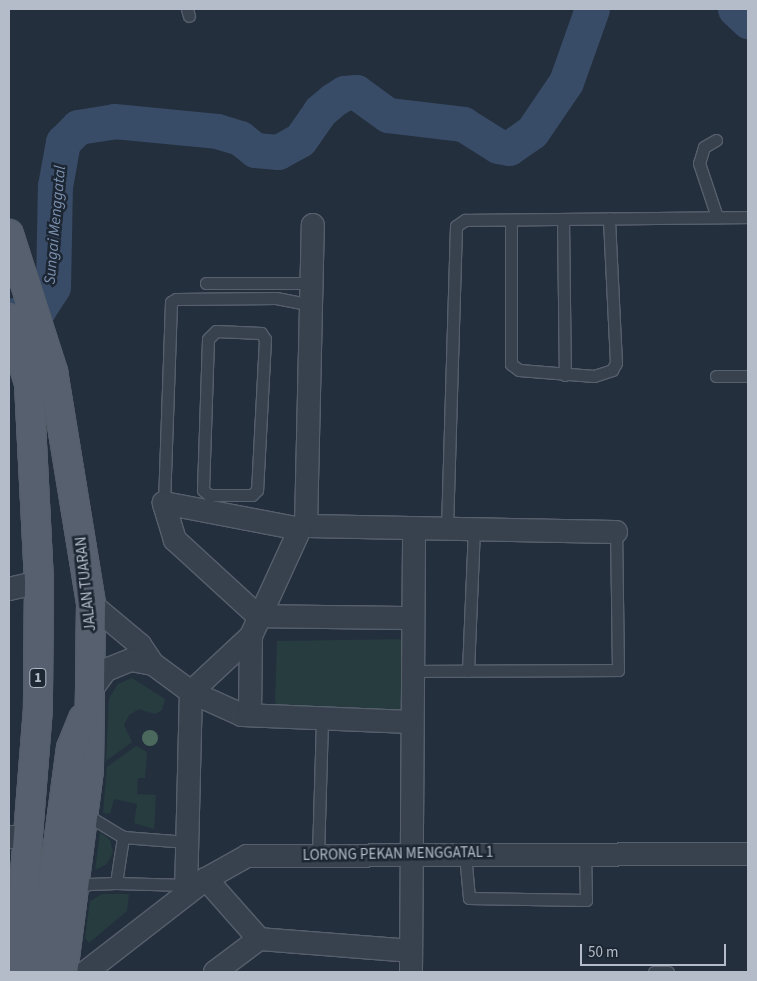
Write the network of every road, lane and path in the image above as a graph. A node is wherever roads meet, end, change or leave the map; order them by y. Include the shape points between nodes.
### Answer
1 (716, 140) dead end
2 (716, 217) junction
3 (748, 217) edge
4 (609, 218) junction
5 (563, 219) junction
6 (511, 220) junction
7 (313, 225) dead end
8 (13, 244) edge
9 (206, 283) dead end
10 (312, 283) junction
11 (311, 305) junction
12 (9, 318) edge
13 (565, 375) junction
14 (716, 376) dead end
15 (748, 376) edge
16 (164, 503) junction
17 (229, 504) junction
18 (303, 528) junction
19 (414, 528) junction
20 (447, 529) junction
21 (474, 529) junction
22 (616, 532) joint
23 (39, 582) junction
24 (9, 589) edge
25 (91, 604) junction
26 (413, 618) junction
27 (254, 626) junction
28 (153, 664) junction
29 (412, 671) junction
30 (468, 671) junction
31 (92, 689) junction
32 (191, 692) junction
33 (250, 715) junction
34 (322, 721) junction
35 (412, 722) junction
36 (85, 814) junction
37 (19, 837) edge
38 (123, 837) junction
39 (187, 842) junction
40 (585, 853) junction
41 (410, 854) junction
42 (465, 854) junction
43 (748, 854) edge
44 (318, 855) junction
45 (116, 884) junction
46 (193, 886) junction
47 (76, 888) junction
48 (259, 939) junction
49 (411, 962) edge
50 (227, 968) edge
51 (17, 972) edge
52 (41, 972) edge
53 (63, 972) edge
54 (86, 972) edge
55 (654, 972) edge
56 (668, 972) edge

1 - 2 lane via 704,147 699,163
2 - 3 lane
2 - 4 lane
4 - 5 lane
4 - 13 lane via 616,362 606,374
5 - 6 lane
5 - 13 lane
6 - 13 lane via 511,364 519,370
6 - 20 lane via 465,220 456,226 454,232
7 - 10 street
8 - 25 main road, JALAN TUARAN via 53,371
9 - 10 lane
10 - 11 street
11 - 16 lane via 276,298 176,299 171,302
11 - 18 street
12 - 23 main road, 1 via 29,384
14 - 15 lane
16 - 17 street
16 - 27 street via 175,540
17 - 17 lane via 203,490 207,344 209,335 216,331 261,333 265,339 257,490
17 - 18 street
18 - 19 street
18 - 27 street
19 - 20 street
19 - 26 street
20 - 21 street
21 - 22 street
21 - 30 lane
22 - 30 lane via 618,670
23 - 24 street
23 - 37 main road, 1 via 38,708
25 - 28 street via 140,645
25 - 31 main road, JALAN TUARAN
26 - 27 street
26 - 29 street
27 - 32 street
27 - 33 street
28 - 31 street via 131,660 106,670
28 - 32 street
29 - 30 lane
29 - 35 street
31 - 36 main road, JALAN TUARAN
31 - 52 main road via 71,748
32 - 33 street
32 - 39 street
33 - 34 street
34 - 35 street
34 - 44 lane
35 - 41 street
36 - 38 lane
36 - 47 main road, JALAN TUARAN
37 - 51 main road, 1
38 - 39 lane
38 - 45 lane
39 - 46 street
40 - 42 street, LORONG PEKAN MENGGATAL 1
40 - 42 lane via 586,900 469,898
40 - 43 street, LORONG PEKAN MENGGATAL 1
41 - 42 street, LORONG PEKAN MENGGATAL 1
41 - 44 street, LORONG PEKAN MENGGATAL 1
41 - 49 street
44 - 46 street, LORONG PEKAN MENGGATAL 1 via 247,856
45 - 46 lane
45 - 47 lane via 89,884
46 - 48 street
46 - 54 street, LORONG PEKAN MENGGATAL 1
47 - 53 main road, JALAN TUARAN
48 - 49 street
48 - 50 street
55 - 56 lane

